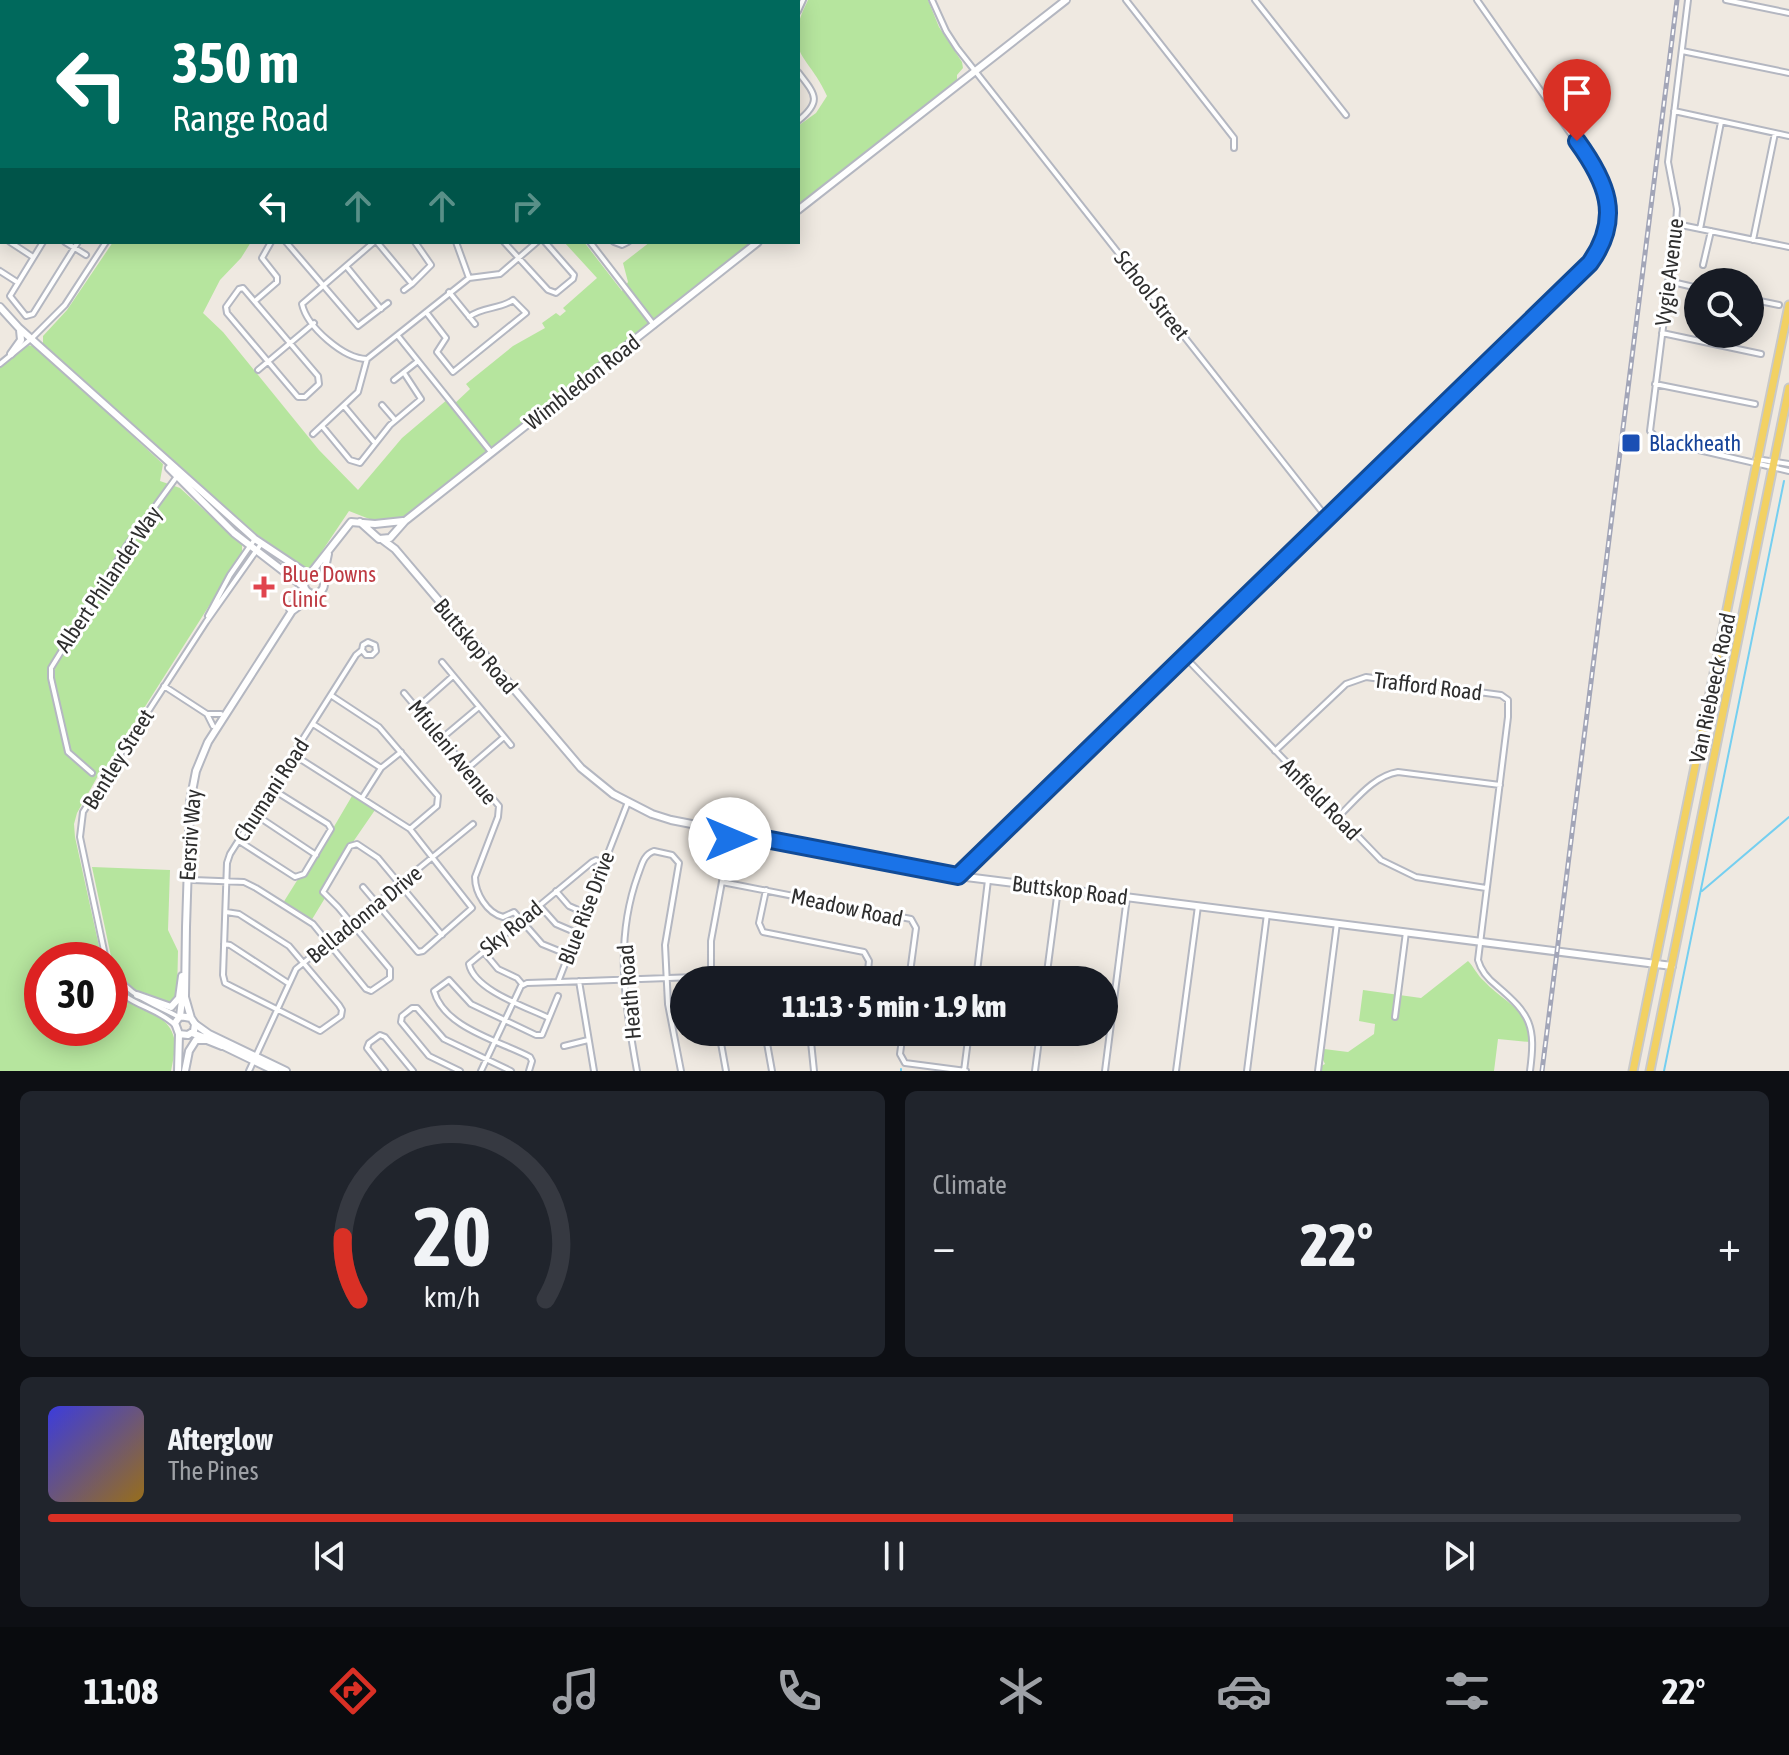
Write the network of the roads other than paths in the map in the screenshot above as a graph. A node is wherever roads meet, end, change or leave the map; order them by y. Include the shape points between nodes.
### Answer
1 (769, 0) edge
2 (777, 0) edge
3 (932, 0) edge
4 (1066, 0) edge
5 (1126, 0) edge
6 (1255, 0) edge
7 (1477, 0) edge
8 (1688, 0) edge
9 (1726, 0) edge
10 (1789, 13) edge
11 (1682, 51) junction
12 (977, 72) junction
13 (1789, 73) edge
14 (800, 75) edge
15 (1674, 111) junction
16 (1346, 115) dead end
17 (800, 119) edge
18 (1721, 122) junction
19 (1775, 133) junction
20 (1789, 136) edge
21 (1234, 148) dead end
22 (800, 208) edge
23 (1676, 224) junction
24 (1700, 229) junction
25 (1711, 231) junction
26 (1753, 240) junction
27 (13, 244) edge
28 (42, 244) edge
29 (105, 244) edge
30 (270, 244) edge
31 (288, 244) edge
32 (373, 244) edge
33 (377, 244) edge
34 (417, 244) edge
35 (457, 244) edge
36 (506, 244) edge
37 (535, 244) edge
38 (547, 244) edge
39 (592, 244) edge
40 (755, 244) edge
41 (76, 245) edge
42 (1789, 247) edge
43 (86, 255) dead end
44 (33, 257) junction
45 (519, 258) junction
46 (1703, 265) dead end
47 (346, 266) junction
48 (0, 271) edge
49 (469, 278) junction
50 (1668, 281) junction
51 (17, 282) junction
52 (412, 284) junction
53 (323, 285) junction
54 (1684, 285) edge
55 (404, 290) dead end
56 (449, 292) junction
57 (255, 301) junction
58 (1764, 302) edge
59 (388, 303) dead end
60 (1779, 305) dead end
61 (1789, 305) edge
62 (0, 307) edge
63 (381, 309) junction
64 (426, 312) junction
65 (469, 317) junction
66 (314, 323) junction
67 (475, 324) dead end
68 (654, 325) junction
69 (19, 328) junction
70 (1662, 333) junction
71 (398, 336) junction
72 (32, 338) junction
73 (290, 343) junction
74 (11, 354) junction
75 (1761, 354) dead end
76 (367, 359) junction
77 (418, 361) junction
78 (267, 362) junction
79 (0, 364) edge
80 (258, 370) dead end
81 (404, 373) junction
82 (394, 380) dead end
83 (1655, 384) junction
84 (1789, 388) edge
85 (1755, 404) dead end
86 (382, 405) dead end
87 (344, 406) junction
88 (395, 420) junction
89 (322, 426) junction
90 (313, 434) dead end
91 (374, 442) junction
92 (491, 453) junction
93 (1756, 461) junction
94 (1789, 464) edge
95 (1774, 465) junction
96 (1789, 471) edge
97 (178, 476) junction
98 (1327, 518) junction
99 (405, 521) junction
100 (360, 522) junction
101 (388, 522) junction
102 (378, 523) junction
103 (374, 533) junction
104 (393, 534) junction
105 (383, 540) junction
106 (252, 543) junction
107 (261, 544) junction
108 (395, 549) junction
109 (329, 550) junction
110 (256, 551) junction
111 (310, 574) junction
112 (323, 580) junction
113 (304, 587) junction
114 (223, 589) junction
115 (229, 593) junction
116 (315, 594) junction
117 (206, 622) junction
118 (362, 650) dead end
119 (1184, 656) junction
120 (442, 662) dead end
121 (453, 676) junction
122 (164, 686) junction
123 (404, 693) dead end
124 (331, 695) junction
125 (479, 707) junction
126 (417, 708) junction
127 (207, 714) junction
128 (221, 714) junction
129 (313, 724) junction
130 (213, 726) junction
131 (504, 737) junction
132 (442, 738) junction
133 (511, 745) dead end
134 (1275, 751) junction
135 (401, 752) junction
136 (294, 755) junction
137 (381, 768) junction
138 (468, 768) junction
139 (92, 773) dead end
140 (1500, 785) junction
141 (272, 789) junction
142 (362, 798) junction
143 (628, 802) junction
144 (256, 815) junction
145 (1338, 817) junction
146 (473, 824) dead end
147 (410, 829) junction
148 (731, 833) junction
149 (239, 841) junction
150 (316, 855) junction
151 (433, 858) junction
152 (604, 863) junction
153 (958, 876) junction
154 (191, 878) junction
155 (988, 880) junction
156 (226, 882) junction
157 (722, 882) junction
158 (400, 884) junction
159 (363, 887) dead end
160 (1058, 889) junction
161 (1487, 889) junction
162 (766, 890) junction
163 (556, 891) junction
164 (1127, 897) junction
165 (376, 903) junction
166 (539, 905) junction
167 (1198, 906) junction
168 (226, 912) junction
169 (585, 913) junction
170 (1267, 914) junction
171 (521, 920) junction
172 (352, 923) junction
173 (1337, 923) junction
174 (1406, 932) junction
175 (577, 933) junction
176 (442, 935) junction
177 (1480, 941) junction
178 (103, 942) edge
179 (328, 942) junction
180 (224, 944) junction
181 (483, 951) junction
182 (569, 955) junction
183 (304, 962) junction
184 (1655, 964) junction
185 (711, 966) edge
186 (868, 966) edge
187 (911, 966) edge
188 (978, 966) edge
189 (1048, 966) edge
190 (1672, 966) junction
191 (182, 976) junction
192 (667, 978) junction
193 (624, 980) junction
194 (579, 981) junction
195 (558, 982) junction
196 (288, 983) junction
197 (523, 985) junction
198 (128, 988) edge
199 (137, 995) junction
200 (558, 996) dead end
201 (128, 998) edge
202 (514, 1001) junction
203 (276, 1010) junction
204 (180, 1016) junction
205 (1395, 1017) dead end
206 (549, 1018) junction
207 (193, 1021) junction
208 (505, 1021) junction
209 (175, 1025) junction
210 (179, 1034) junction
211 (191, 1034) junction
212 (496, 1040) junction
213 (588, 1040) junction
214 (222, 1046) junction
215 (564, 1046) dead end
216 (721, 1046) edge
217 (768, 1046) edge
218 (811, 1046) edge
219 (901, 1046) edge
220 (968, 1046) edge
221 (1038, 1046) edge
222 (255, 1059) junction
223 (487, 1060) junction
224 (182, 1071) edge
225 (249, 1071) edge
226 (275, 1071) edge
227 (286, 1071) edge
228 (385, 1071) edge
229 (413, 1071) edge
230 (460, 1071) edge
231 (481, 1071) edge
232 (511, 1071) edge
233 (529, 1071) edge
234 (594, 1071) edge
235 (637, 1071) edge
236 (681, 1071) edge
237 (725, 1071) edge
238 (772, 1071) edge
239 (814, 1071) edge
240 (965, 1071) edge
241 (1035, 1071) edge
242 (1105, 1071) edge
243 (1176, 1071) edge
244 (1247, 1071) edge
245 (1318, 1071) edge
246 (1530, 1071) edge
247 (1633, 1071) edge
248 (1650, 1071) edge

1 - 2 street
3 - 12 street, School Street via 946,31
4 - 12 main road
5 - 21 street via 1234,138
6 - 16 street
7 - 98 street via 1601,177 1608,206 1605,234 1590,263
8 - 11 street, Vygie Avenue
9 - 10 street
11 - 13 street
11 - 15 street, Vygie Avenue
12 - 22 main road
12 - 98 street, School Street
14 - 17 street via 815,100
15 - 18 street
15 - 23 street, Vygie Avenue via 1668,162
18 - 19 street
18 - 24 street
19 - 20 street
19 - 26 street
23 - 24 street
23 - 50 street, Vygie Avenue
24 - 25 street
25 - 26 street
25 - 46 street
26 - 42 street
27 - 44 street
28 - 44 street
29 - 72 street via 68,302
30 - 57 street via 262,258 277,282
31 - 53 street
32 - 47 street
33 - 52 street
34 - 52 street via 432,263
35 - 49 street
36 - 45 street
37 - 45 street
38 - 45 street via 574,275 559,291 548,290
39 - 68 street
40 - 68 main road, Wimbledon Road
41 - 43 street
41 - 51 street via 31,316 22,313 10,296
44 - 51 street
45 - 49 street via 494,276
47 - 53 street
47 - 63 street
48 - 51 street
49 - 56 street
50 - 54 street
50 - 70 street, Vygie Avenue
52 - 55 street
53 - 63 street via 359,326
53 - 66 street via 302,304
56 - 64 street
56 - 65 street
57 - 73 street
57 - 78 street via 241,288 226,312
58 - 60 street
59 - 63 street
61 - 93 main road, Van Riebeeck Road
62 - 69 main road
64 - 65 street via 446,338 437,352 453,372 526,313 513,300
64 - 71 street
65 - 67 street
66 - 73 street
66 - 76 street via 341,352
68 - 92 main road, Wimbledon Road
69 - 72 main road
69 - 74 main road via 21,340
70 - 75 street
70 - 83 street, Vygie Avenue
71 - 76 street
71 - 77 street
72 - 74 street
72 - 97 main road
73 - 78 street
73 - 78 street via 320,379 305,397 298,397
74 - 79 street
76 - 87 street via 358,392
77 - 81 street
77 - 92 street
78 - 80 street
81 - 82 street
81 - 88 street via 421,397
83 - 85 street
83 - 93 street, Vygie Avenue via 1649,428 1655,438
84 - 95 main road, Van Riebeeck Road
86 - 88 street
87 - 89 street
87 - 91 street
88 - 91 street
89 - 90 street
89 - 91 street via 353,463 360,463
92 - 99 main road, Wimbledon Road
93 - 95 street
93 - 184 main road, Van Riebeeck Road
94 - 95 street
95 - 96 street
95 - 190 main road, Van Riebeeck Road
97 - 106 main road
97 - 139 street, Albert Philander Way via 127,545 51,668 68,752
98 - 119 street
99 - 101 main road
99 - 104 main road, Wimbledon Road
100 - 102 main road
100 - 103 main road
100 - 109 main road via 348,524
101 - 102 main road
101 - 104 main road
102 - 103 main road
103 - 105 main road
104 - 105 main road
104 - 108 main road, Buttskop Road
105 - 108 main road, Buttskop Road
106 - 107 main road
106 - 110 main road
106 - 114 street, Bentley Street
107 - 110 street, Bentley Street
107 - 111 main road
108 - 143 main road, Buttskop Road via 572,760
109 - 111 main road
109 - 112 main road
110 - 113 main road
110 - 115 street, Bentley Street
111 - 112 main road
111 - 113 main road
112 - 116 main road via 323,589
113 - 116 main road
113 - 128 main road, Eersriv Way
114 - 115 street
114 - 117 street, Bentley Street
115 - 117 street, Bentley Street
116 - 154 main road, Eersriv Way via 292,611 203,752 190,802
117 - 122 street, Bentley Street
118 - 124 street, Chumani Road
119 - 134 street, Anfield Road
119 - 153 street
120 - 121 street
121 - 125 street
121 - 126 street
122 - 127 street
122 - 178 street, Bentley Street via 82,818 80,837
123 - 126 street, Mfuleni Avenue
124 - 129 street, Chumani Road
124 - 135 street via 375,723
125 - 131 street
125 - 132 street
126 - 132 street, Mfuleni Avenue
127 - 128 street
127 - 130 street
128 - 130 main road, Eersriv Way
129 - 136 street, Chumani Road
129 - 137 street
130 - 191 main road, Eersriv Way via 188,789
131 - 133 street
131 - 138 street
132 - 138 street, Mfuleni Avenue
134 - 140 street, Trafford Road via 1346,684 1360,678 1501,695 1509,703
134 - 145 street, Anfield Road
135 - 137 street
135 - 147 street via 439,801
136 - 141 street, Chumani Road
136 - 142 street
137 - 142 street
138 - 171 street, Mfuleni Avenue via 499,808 476,887 494,914 514,912
140 - 145 street via 1390,773
140 - 161 street, Trafford Road
141 - 144 street, Chumani Road
141 - 150 street via 329,826
142 - 147 street
143 - 148 main road, Buttskop Road via 671,820
143 - 152 street, Blue Rise Drive
144 - 149 street, Chumani Road
144 - 150 street
145 - 161 street, Anfield Road via 1394,869
146 - 151 street, Belladonna Drive
147 - 151 street
148 - 153 main road, Buttskop Road
148 - 157 street
149 - 150 street via 297,878
149 - 156 street, Chumani Road via 228,859
151 - 158 street, Belladonna Drive
151 - 176 street via 472,908
152 - 163 street, Sky Road via 593,861
152 - 169 street, Blue Rise Drive
153 - 155 main road, Buttskop Road
154 - 156 street
154 - 207 main road, Eersriv Way via 185,997
155 - 160 main road, Buttskop Road
155 - 188 street
156 - 168 street, Chumani Road
156 - 179 street via 256,888 313,924
157 - 162 street, Meadow Road
157 - 185 street
158 - 165 street, Belladonna Drive
158 - 172 street via 361,845 350,846 323,892
158 - 176 street
159 - 165 street
160 - 164 main road, Buttskop Road
160 - 189 street
161 - 177 street, Trafford Road
162 - 186 street via 759,923 763,932 864,952
162 - 187 street, Meadow Road via 911,919 916,928
163 - 166 street, Sky Road
163 - 169 street via 569,906
164 - 167 main road, Buttskop Road
164 - 242 street
165 - 172 street, Belladonna Drive
165 - 176 street via 415,950 423,951
166 - 171 street, Sky Road
166 - 175 street via 557,926
167 - 170 main road, Buttskop Road
167 - 243 street
168 - 180 street, Chumani Road
168 - 183 street via 244,917
169 - 175 street, Blue Rise Drive
170 - 173 main road, Buttskop Road
170 - 244 street
171 - 181 street, Sky Road
171 - 182 street via 542,944
172 - 179 street, Belladonna Drive
172 - 179 street via 390,969 390,978 376,989 366,989
173 - 174 main road, Buttskop Road
173 - 245 street
174 - 177 main road, Buttskop Road
174 - 205 street
175 - 182 street, Blue Rise Drive
177 - 184 main road, Buttskop Road
177 - 246 street, Trafford Road via 1478,960 1490,980 1520,1006 1531,1027
179 - 183 street, Belladonna Drive
180 - 196 street
180 - 203 street, Chumani Road via 226,985
181 - 197 street via 498,969
181 - 202 street, Sky Road via 469,969 485,987
182 - 195 street, Blue Rise Drive
183 - 196 street, Belladonna Drive
183 - 203 street via 339,1005 341,1016 320,1031
184 - 190 main road, Buttskop Road
184 - 247 main road, Van Riebeeck Road
190 - 248 main road, Van Riebeeck Road
191 - 199 main road via 179,998 171,1007
191 - 204 main road, Eersriv Way
192 - 193 street
192 - 193 street, Heath Road via 665,945 678,860 654,851 645,858 628,912
192 - 236 street
193 - 194 street
193 - 235 street, Heath Road
194 - 195 street
194 - 213 street
195 - 197 street, Blue Rise Drive
196 - 203 street, Belladonna Drive
197 - 202 street
198 - 199 street, Bentley Street
199 - 204 street, Bentley Street
200 - 206 street
201 - 209 street
202 - 206 street
202 - 208 street
203 - 222 street, Belladonna Drive
204 - 207 main road
204 - 209 main road
206 - 208 street via 539,1036
207 - 211 main road
207 - 222 main road
208 - 212 street
208 - 212 street via 469,1003 449,980 434,991 456,1022
209 - 210 main road
210 - 211 main road
210 - 224 main road
211 - 214 main road
211 - 224 main road
212 - 223 street
212 - 233 street via 531,1057
213 - 215 street, Heath Road
213 - 234 street
214 - 222 main road
214 - 224 main road via 194,1042
216 - 237 street
217 - 238 street
218 - 239 street
219 - 240 street via 905,1063
220 - 240 street
221 - 241 street
222 - 225 street, Belladonna Drive
222 - 226 main road
222 - 227 main road
223 - 230 street via 442,1038 417,1008 402,1016 402,1024 428,1055
223 - 231 street
223 - 232 street
228 - 229 street via 367,1048 380,1035

